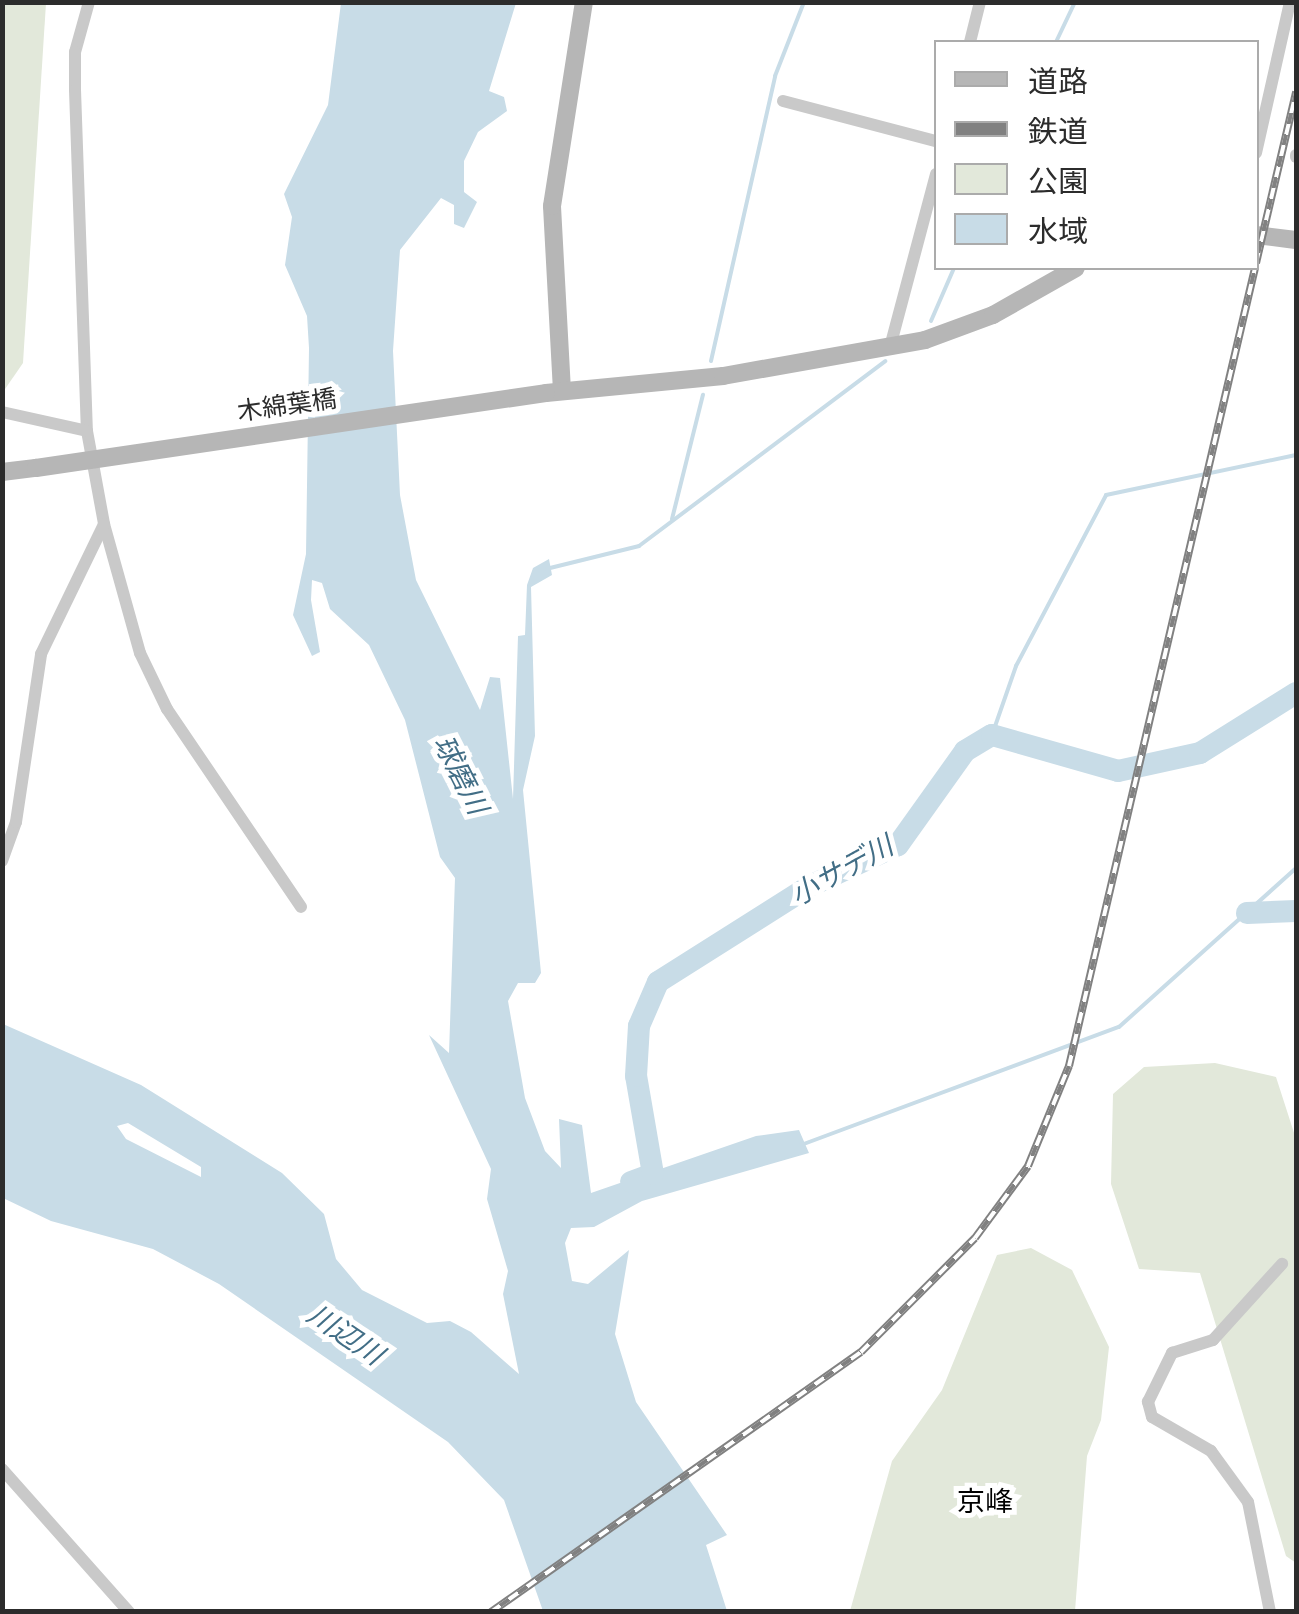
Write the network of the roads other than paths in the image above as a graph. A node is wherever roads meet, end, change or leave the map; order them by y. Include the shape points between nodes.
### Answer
1 (88, 2) edge
2 (584, 2) edge
3 (980, 2) edge
4 (1290, 2) edge
5 (970, 40) edge
6 (783, 101) dead end
7 (934, 140) edge
8 (1259, 140) edge
9 (934, 181) edge
10 (1259, 235) edge
11 (1296, 240) edge
12 (1072, 270) edge
13 (890, 346) junction
14 (554, 392) junction
15 (2, 412) edge
16 (87, 431) junction
17 (2, 472) edge
18 (104, 524) junction
19 (2, 862) edge
20 (301, 907) dead end
21 (1282, 1264) dead end
22 (2, 1469) edge
23 (129, 1612) edge
24 (1270, 1612) edge

1 - 16 street via 75,52
2 - 14 main road via 552,206
3 - 5 street
4 - 8 street
6 - 7 street
9 - 13 street
10 - 11 main road
12 - 13 main road, 木綿葉橋 via 993,315
13 - 14 main road, 木綿葉橋 via 723,376
14 - 17 main road, 木綿葉橋, bridge
15 - 16 street
16 - 18 street
18 - 19 street via 41,654 16,822
18 - 20 street via 140,653 167,709
21 - 24 street via 1213,1340 1172,1353 1148,1402 1152,1417 1211,1451 1248,1502
22 - 23 street

